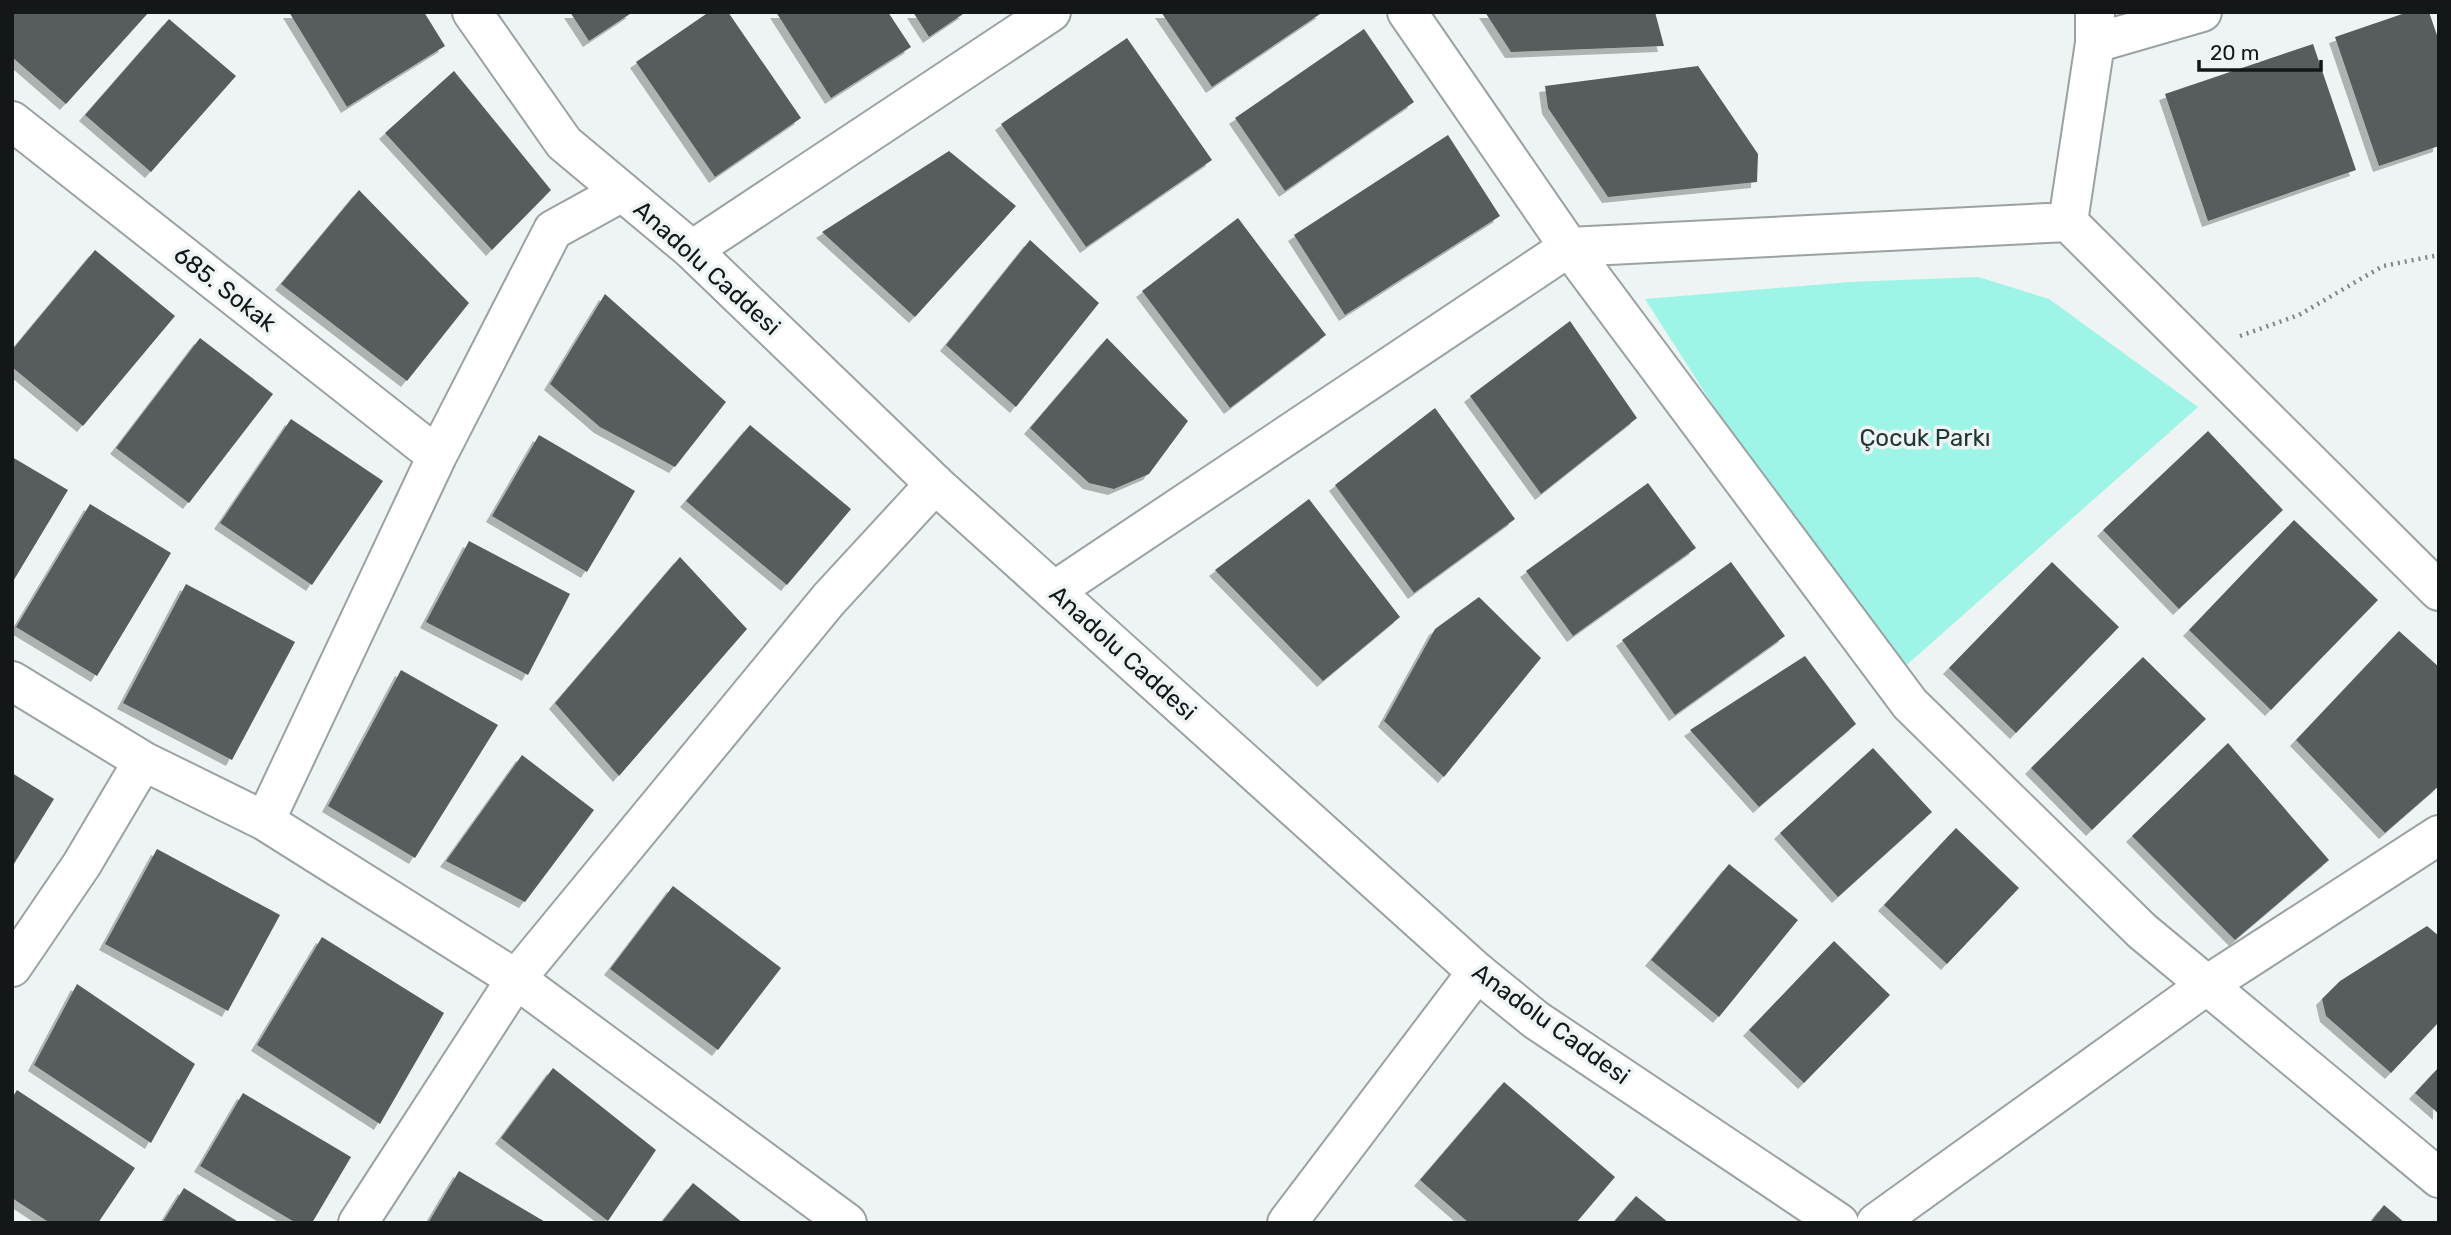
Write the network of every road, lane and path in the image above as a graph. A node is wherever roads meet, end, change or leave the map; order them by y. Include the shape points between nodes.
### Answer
1 (472, 12) edge
2 (1051, 12) edge
3 (1407, 12) edge
4 (2202, 12) edge
5 (2095, 28) edge
6 (12, 121) edge
7 (622, 192) junction
8 (2068, 222) junction
9 (1569, 247) junction
10 (692, 250) junction
11 (2439, 255) edge
12 (2197, 351) junction
13 (437, 456) junction
14 (935, 484) junction
15 (1054, 591) junction
16 (2439, 591) edge
17 (12, 681) edge
18 (143, 761) junction
19 (265, 821) junction
20 (2439, 835) edge
21 (12, 967) edge
22 (1477, 972) junction
23 (516, 979) junction
24 (2207, 985) junction
25 (2439, 1178) edge
26 (358, 1223) edge
27 (847, 1223) edge
28 (1287, 1223) edge
29 (1839, 1223) edge
30 (1876, 1223) edge

1 - 7 street, Anadolu Caddesi via 564,143
2 - 10 street
3 - 9 street
4 - 5 street
5 - 8 street
6 - 13 street, 685. Sokak
7 - 10 street, Anadolu Caddesi
7 - 13 street via 553,230
8 - 9 street
8 - 12 street
9 - 15 street
9 - 24 street via 1910,704 2142,931
10 - 14 street, Anadolu Caddesi
11 - 12 path via 2383,266 2299,315
12 - 16 street
13 - 19 street
14 - 15 street, Anadolu Caddesi
14 - 23 street via 829,599
15 - 22 street, Anadolu Caddesi
17 - 18 street
18 - 19 street
18 - 21 street via 82,864
19 - 23 street
20 - 24 street
22 - 28 street
22 - 29 street, Anadolu Caddesi via 1536,1020
23 - 26 street
23 - 27 street
24 - 25 street
24 - 30 street

